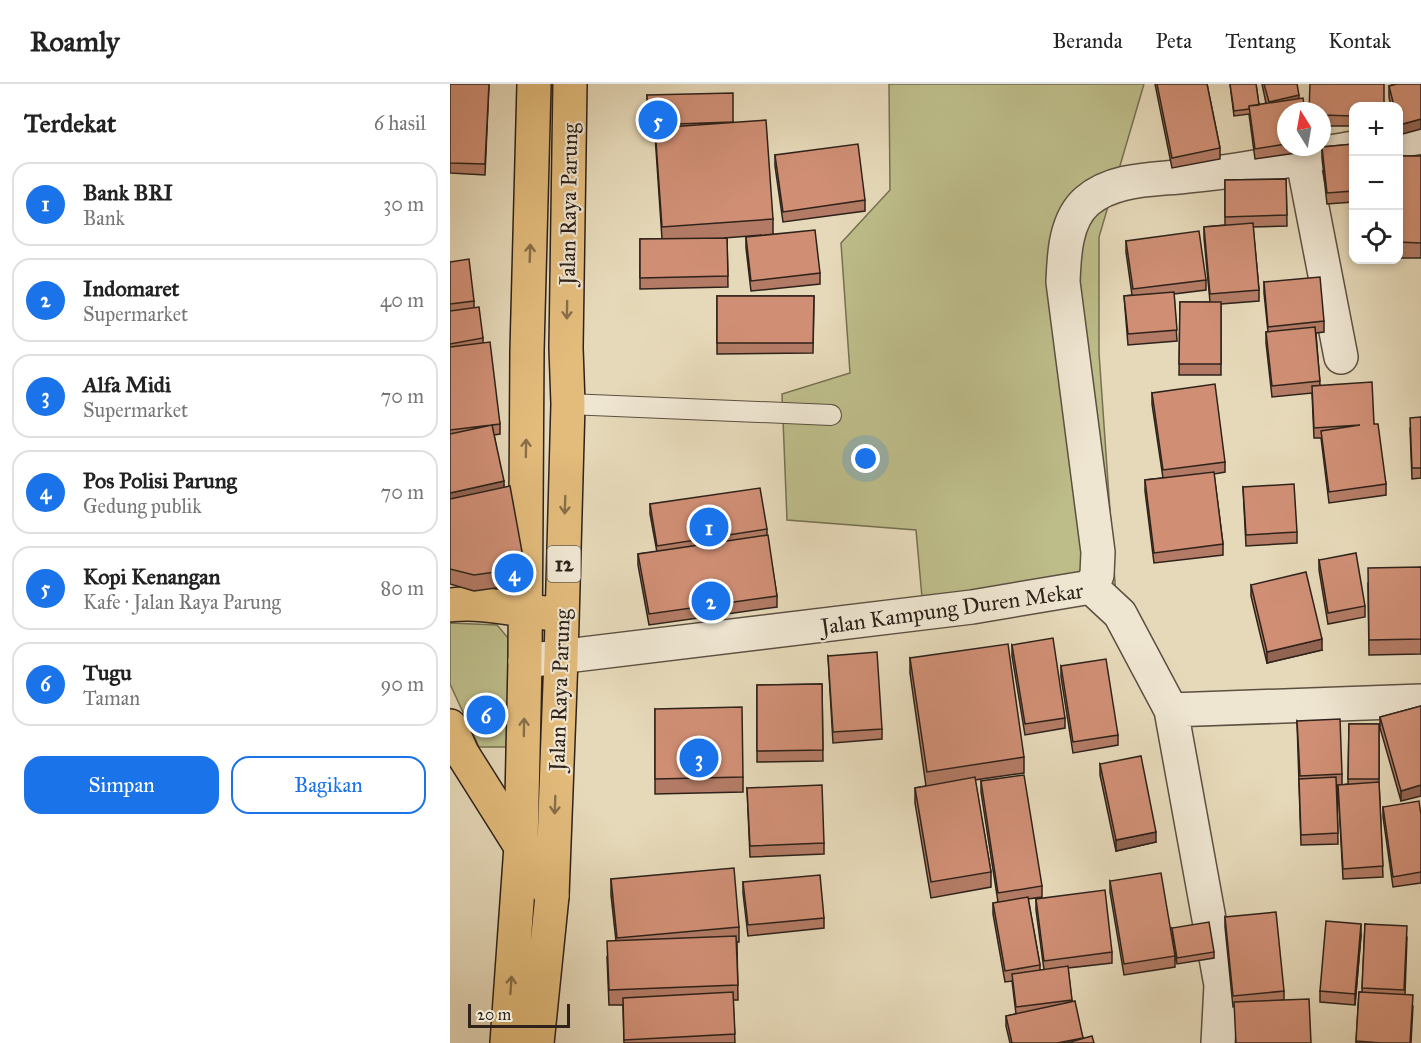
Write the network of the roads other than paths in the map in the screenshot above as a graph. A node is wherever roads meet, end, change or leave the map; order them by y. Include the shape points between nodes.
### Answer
1 (534, 84) edge
2 (570, 84) edge
3 (1421, 137) edge
4 (1403, 140) edge
5 (1349, 149) edge
6 (1331, 151) edge
7 (1302, 156) joint
8 (1341, 357) dead end
9 (568, 405) junction
10 (831, 415) dead end
11 (1091, 587) junction
12 (450, 605) edge
13 (525, 611) junction
14 (562, 615) junction
15 (561, 658) junction
16 (525, 661) junction
17 (1421, 701) edge
18 (1171, 710) junction
19 (450, 726) edge
20 (521, 846) junction
21 (552, 896) junction
22 (507, 1043) edge
23 (537, 1043) edge
24 (1218, 1043) edge

13 -> 1 main road, Jalan Raya Parung / 12
2 -> 9 main road, Jalan Raya Parung / 12
3 - 4 street
5 - 6 street
7 - 8 street
7 - 11 street via 1254,167 1138,180 1108,188 1086,202 1073,219 1063,282 1098,552 1097,575
9 - 10 lane
9 -> 14 main road, Jalan Raya Parung / 12
11 - 15 street, Jalan Kampung Duren Mekar via 972,607
11 - 18 street, Jalan Kampung Duren Mekar via 1120,614
12 - 13 main road
13 - 14 main road
13 - 16 main road, Jalan Raya Parung / 12
14 - 15 main road, Jalan Raya Parung / 12
15 - 16 street, Jalan Kampung Duren Mekar
15 -> 21 main road, Jalan Raya Parung / 12
20 -> 16 main road, Jalan Raya Parung / 12
17 - 18 street
18 - 24 street, Jalan Kampung Duren Mekar via 1221,985
19 - 20 main road via 462,753
20 - 21 main road
22 -> 20 main road, Jalan Raya Parung / 12
21 - 23 main road, Jalan Raya Parung / 12

